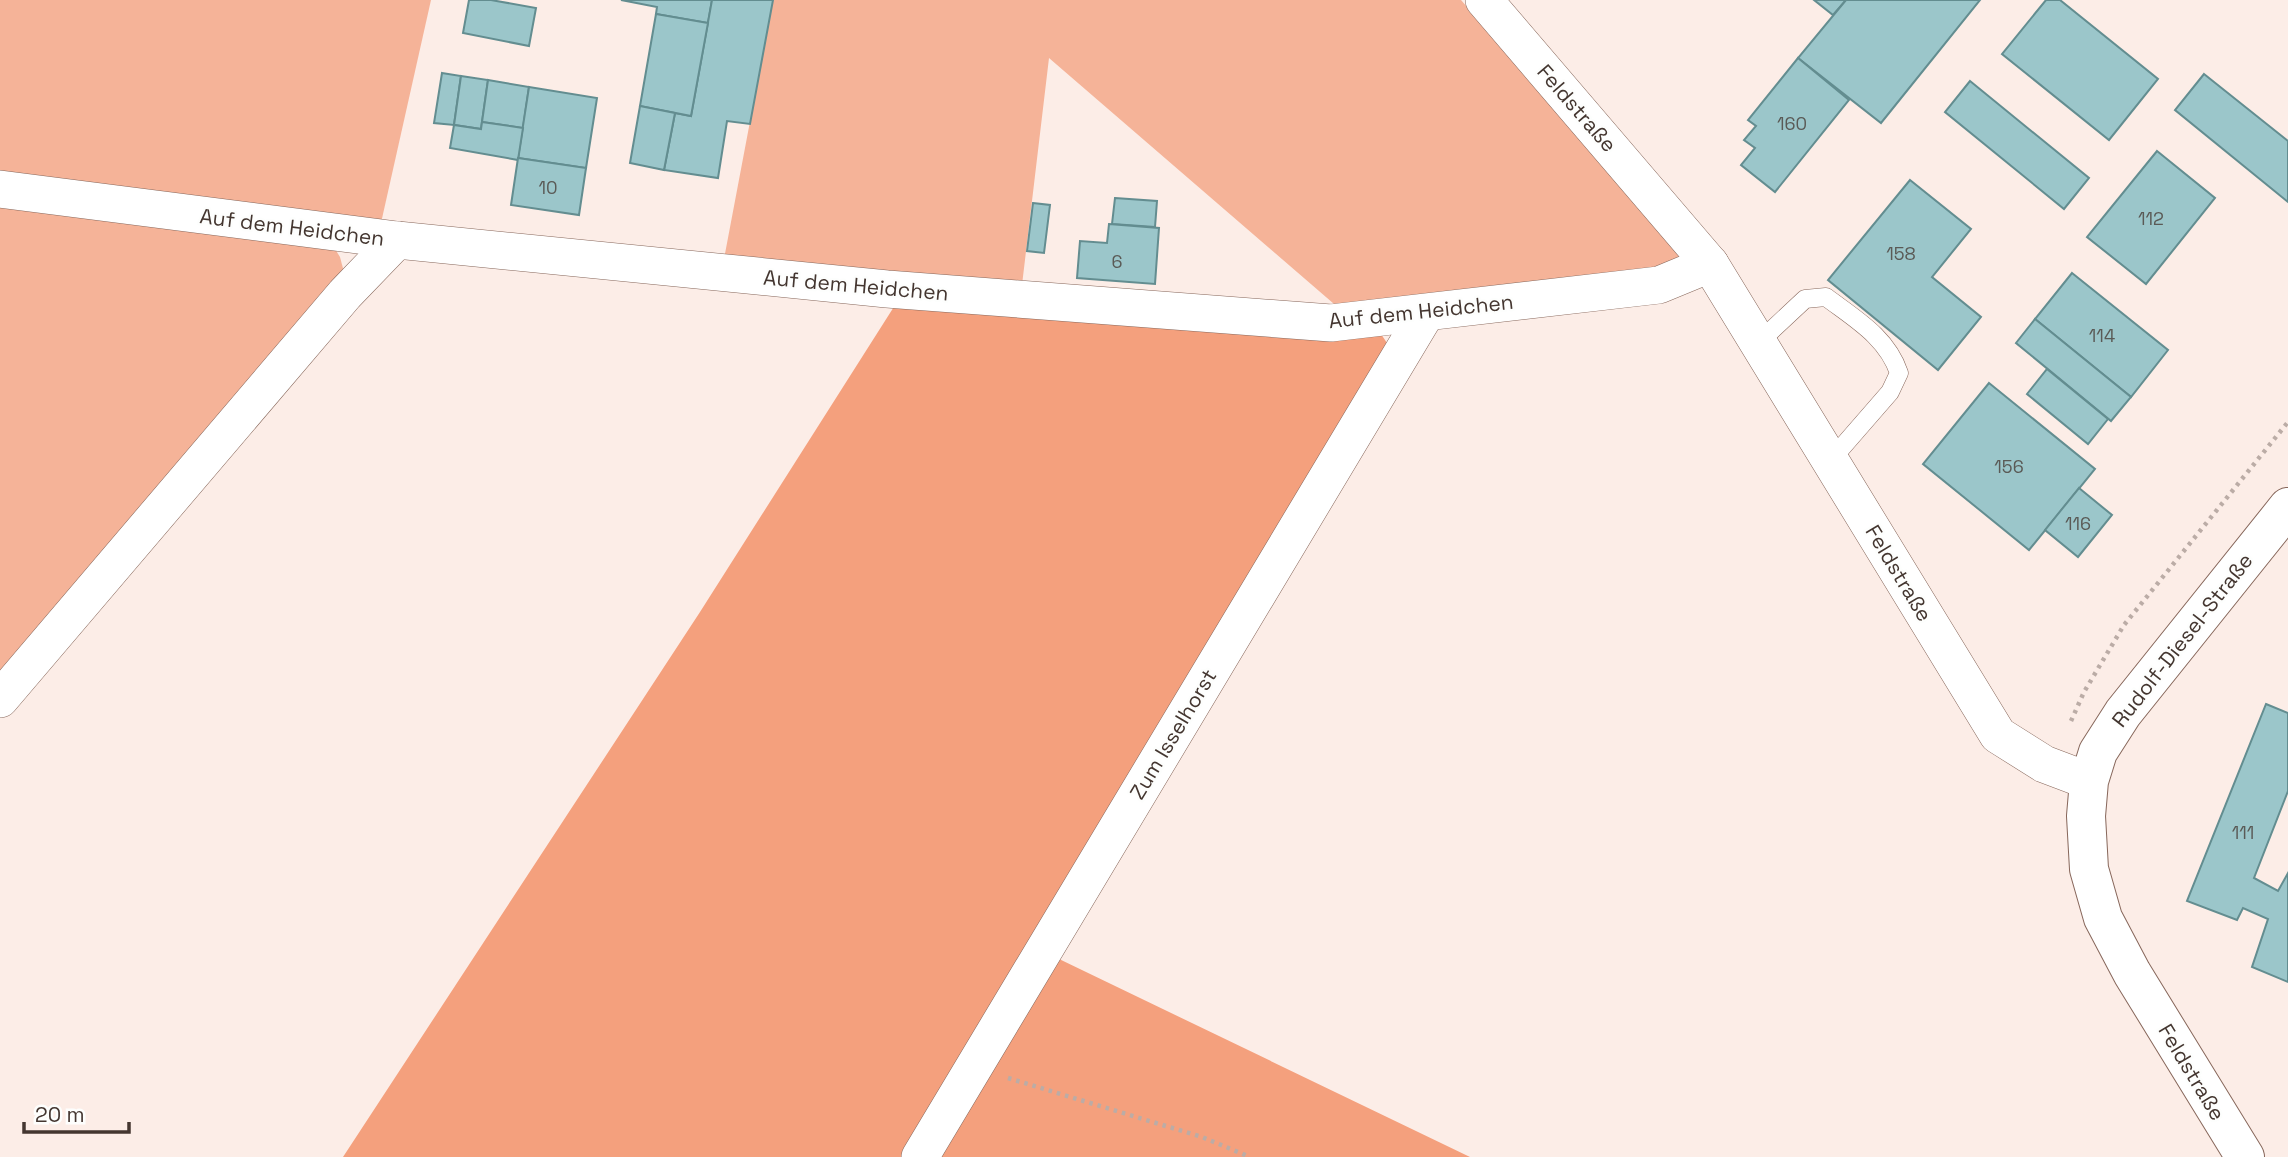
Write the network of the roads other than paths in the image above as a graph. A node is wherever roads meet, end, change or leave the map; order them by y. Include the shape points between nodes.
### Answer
1 (1484, 0) edge
2 (0, 189) edge
3 (397, 240) junction
4 (1710, 264) junction
5 (1426, 313) junction
6 (1758, 343) junction
7 (1830, 461) junction
8 (2288, 507) edge
9 (0, 699) edge
10 (2094, 766) junction
11 (920, 1157) edge
12 (2245, 1157) edge

1 - 4 street, Feldstraße
2 - 3 street, Auf dem Heidchen
3 - 5 street, Auf dem Heidchen via 887,289 1331,323
3 - 9 street via 336,304
4 - 5 street, Auf dem Heidchen via 1659,285
4 - 6 street, Feldstraße
5 - 11 street, Zum Isselhorst
6 - 7 street, Feldstraße
6 - 7 lane via 1805,299 1826,297 1892,354 1899,373 1890,392
7 - 10 street, Feldstraße via 1998,735 2044,764
8 - 10 street, Rudolf-Diesel-Straße via 2123,713
10 - 12 street, Feldstraße via 2086,816 2089,869 2103,918

